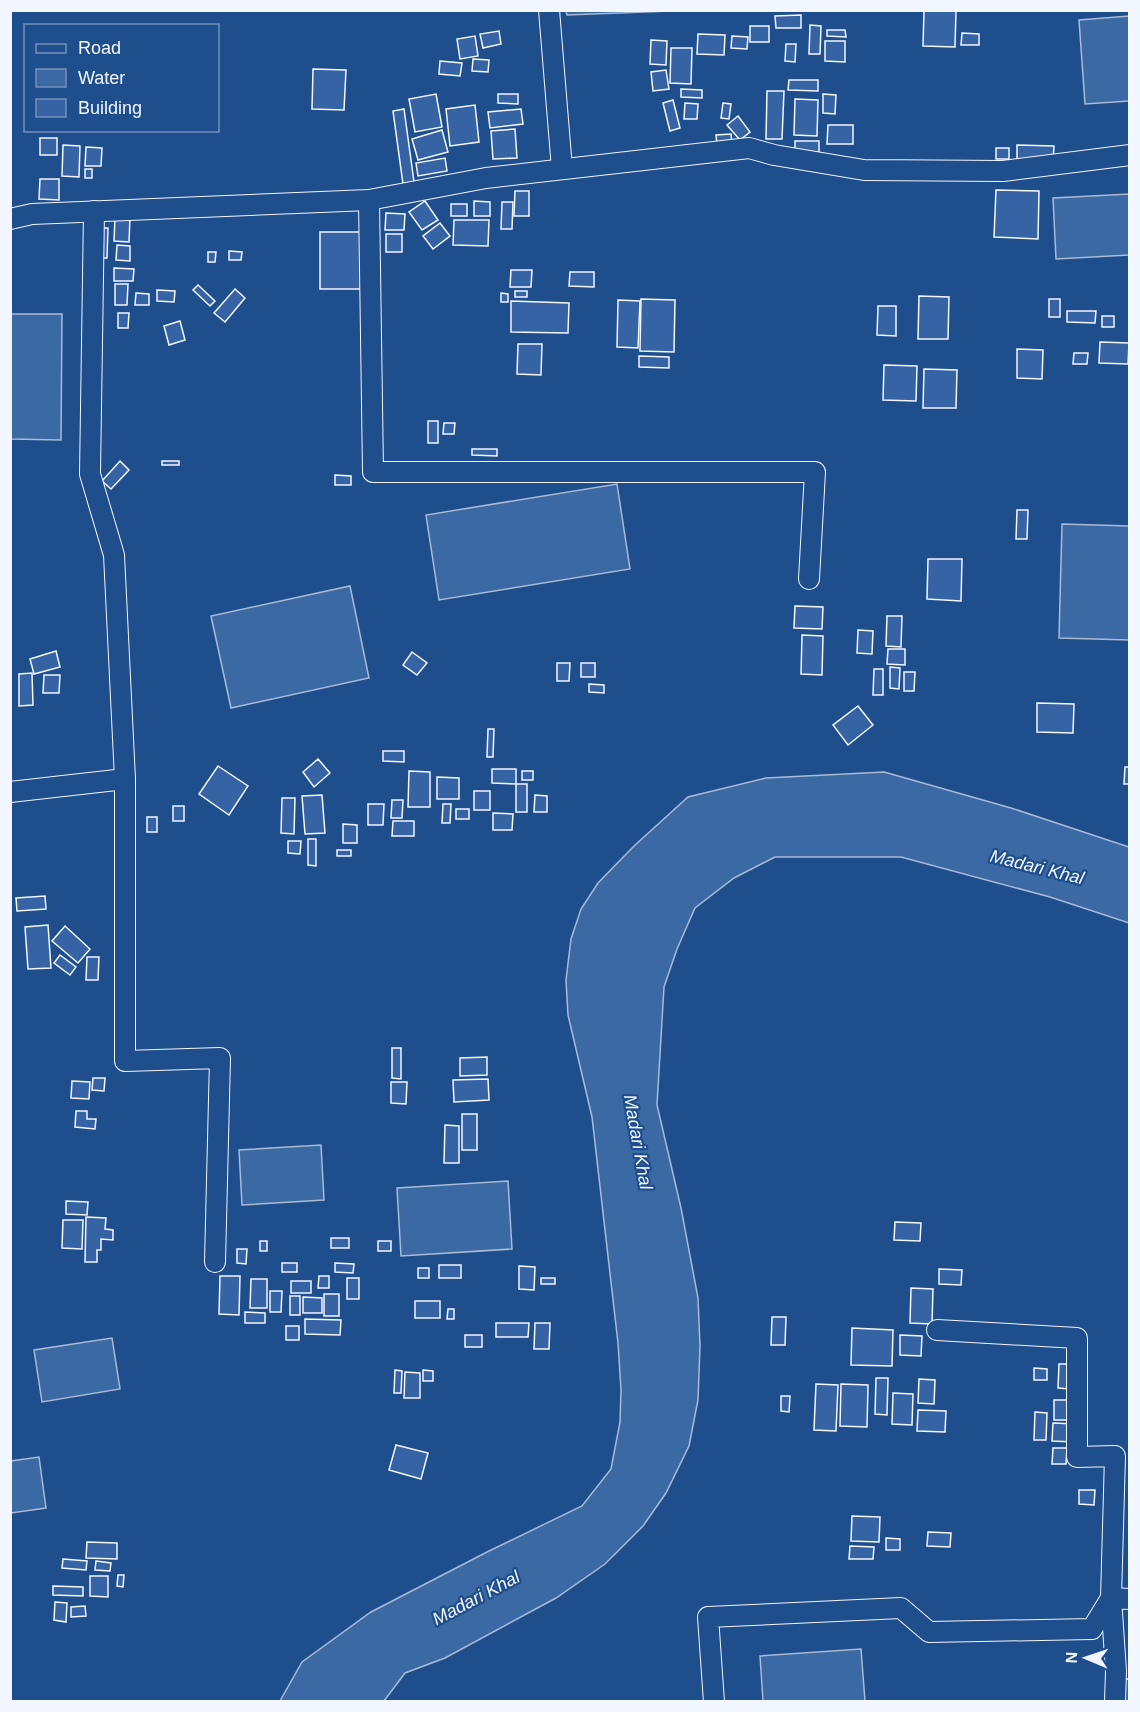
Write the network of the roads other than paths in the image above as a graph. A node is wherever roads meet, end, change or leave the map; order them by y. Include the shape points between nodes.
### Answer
1 (549, 10) edge
2 (1130, 155) edge
3 (562, 169) junction
4 (369, 200) junction
5 (94, 211) junction
6 (10, 219) edge
7 (809, 579) dead end
8 (125, 779) junction
9 (10, 792) edge
10 (215, 1262) dead end
11 (937, 1330) dead end
12 (1120, 1599) edge
13 (714, 1701) edge
14 (1115, 1701) edge

1 - 3 street
2 - 3 street via 1002,171 864,170 749,148
3 - 4 street via 486,178
4 - 5 street
4 - 7 street via 373,472 815,472
5 - 6 street
5 - 8 street via 90,474 114,555
8 - 9 street
8 - 10 street via 125,1061 219,1058
11 - 12 street via 1077,1338 1077,1457 1115,1455
12 - 13 street via 1092,1629 929,1632 902,1608 708,1617
12 - 14 street

